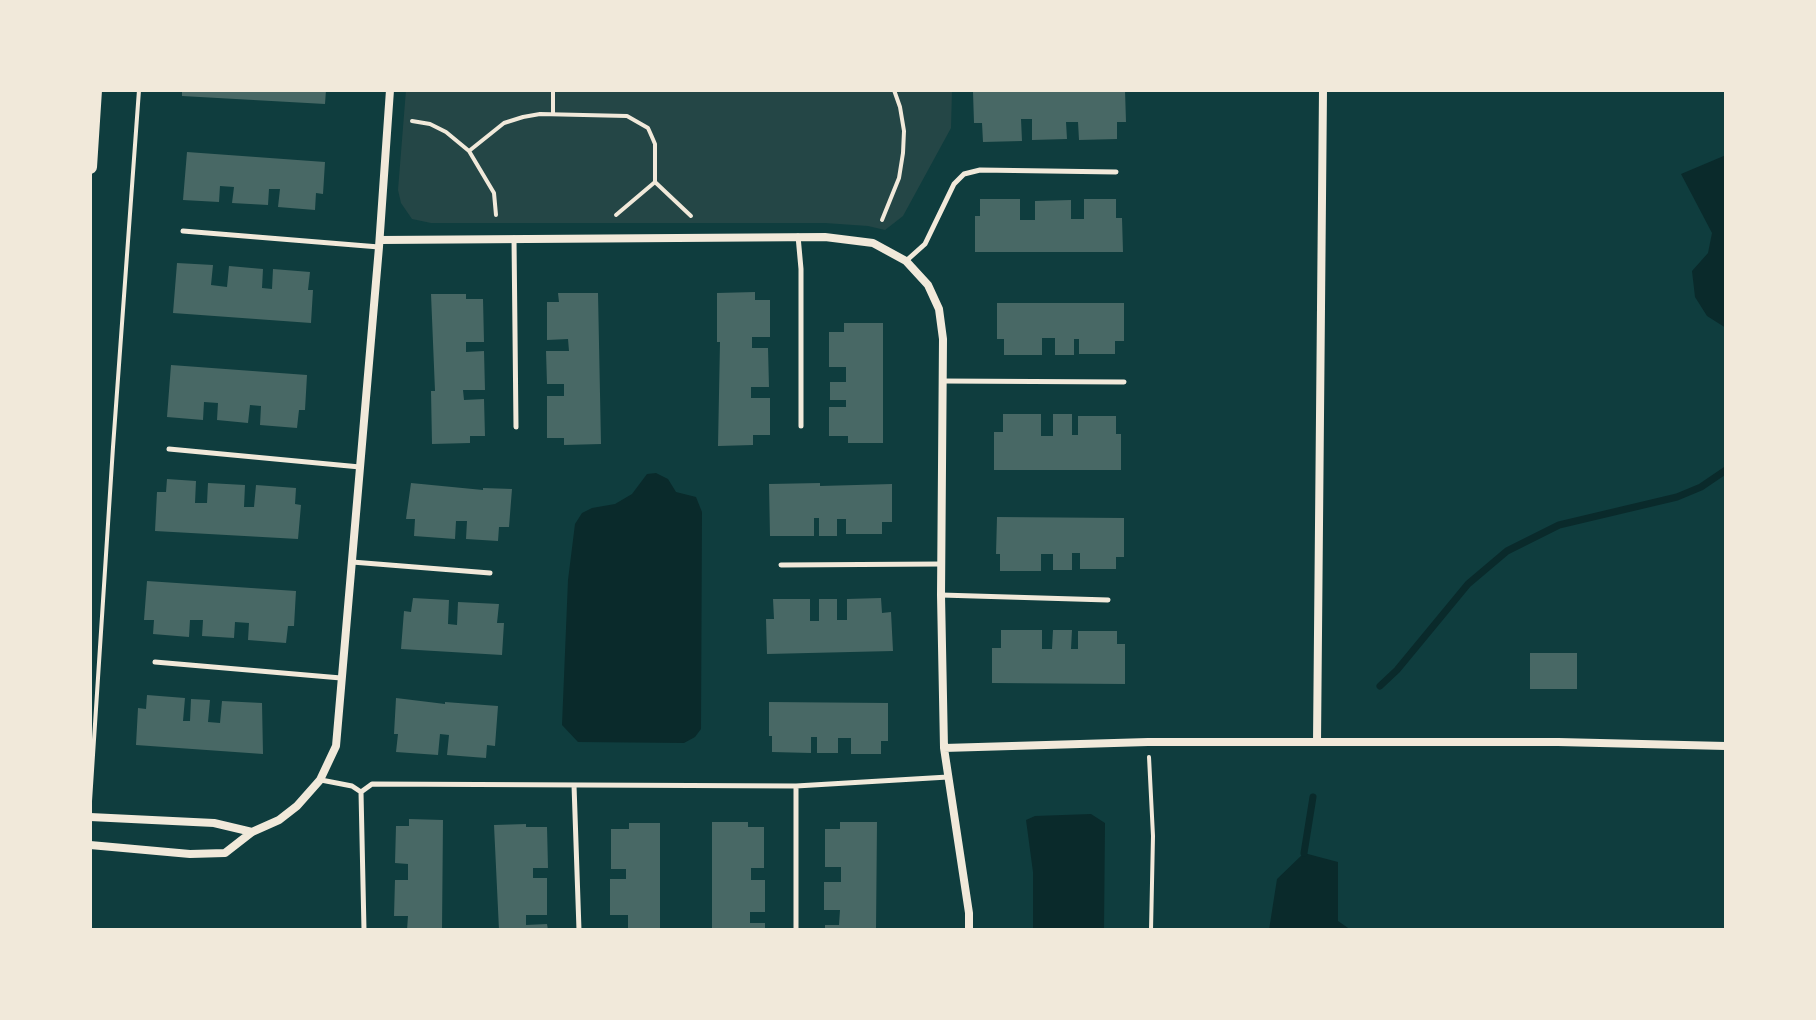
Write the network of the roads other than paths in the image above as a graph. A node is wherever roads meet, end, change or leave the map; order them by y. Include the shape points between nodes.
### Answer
1 (95, 90) edge
2 (390, 90) edge
3 (1323, 90) edge
4 (90, 167) edge
5 (1116, 172) dead end
6 (183, 231) dead end
7 (798, 236) junction
8 (514, 238) junction
9 (380, 243) junction
10 (906, 261) junction
11 (942, 381) junction
12 (1124, 382) dead end
13 (801, 426) dead end
14 (516, 427) dead end
15 (169, 449) dead end
16 (360, 467) junction
17 (352, 562) junction
18 (941, 564) junction
19 (781, 565) dead end
20 (490, 573) dead end
21 (941, 595) junction
22 (1108, 600) dead end
23 (155, 662) dead end
24 (342, 679) junction
25 (1317, 742) junction
26 (1726, 746) edge
27 (944, 748) junction
28 (948, 777) junction
29 (320, 780) junction
30 (574, 785) junction
31 (796, 786) junction
32 (361, 792) junction
33 (90, 817) edge
34 (252, 832) junction
35 (90, 845) edge
36 (364, 930) edge
37 (579, 930) edge
38 (796, 930) edge
39 (969, 930) edge

1 - 4 main road
2 - 9 street
3 - 25 street
5 - 10 lane via 964,174 925,244
6 - 9 lane
7 - 8 street
7 - 10 street via 873,243
7 - 13 lane
8 - 9 street
8 - 14 lane
9 - 16 street
10 - 11 street via 928,285 939,309
11 - 12 lane
11 - 18 street
15 - 16 lane
16 - 17 street
17 - 20 lane
17 - 24 street
18 - 19 lane
18 - 21 street
21 - 22 lane
21 - 27 street
23 - 24 lane
24 - 29 street via 336,746
25 - 26 street
25 - 27 street
27 - 28 street
28 - 31 lane
28 - 39 street
29 - 32 lane
29 - 34 street via 288,813
30 - 31 lane
30 - 32 lane via 372,784
30 - 37 lane
31 - 38 lane
32 - 36 lane
33 - 34 street via 214,823
34 - 35 street via 225,853

